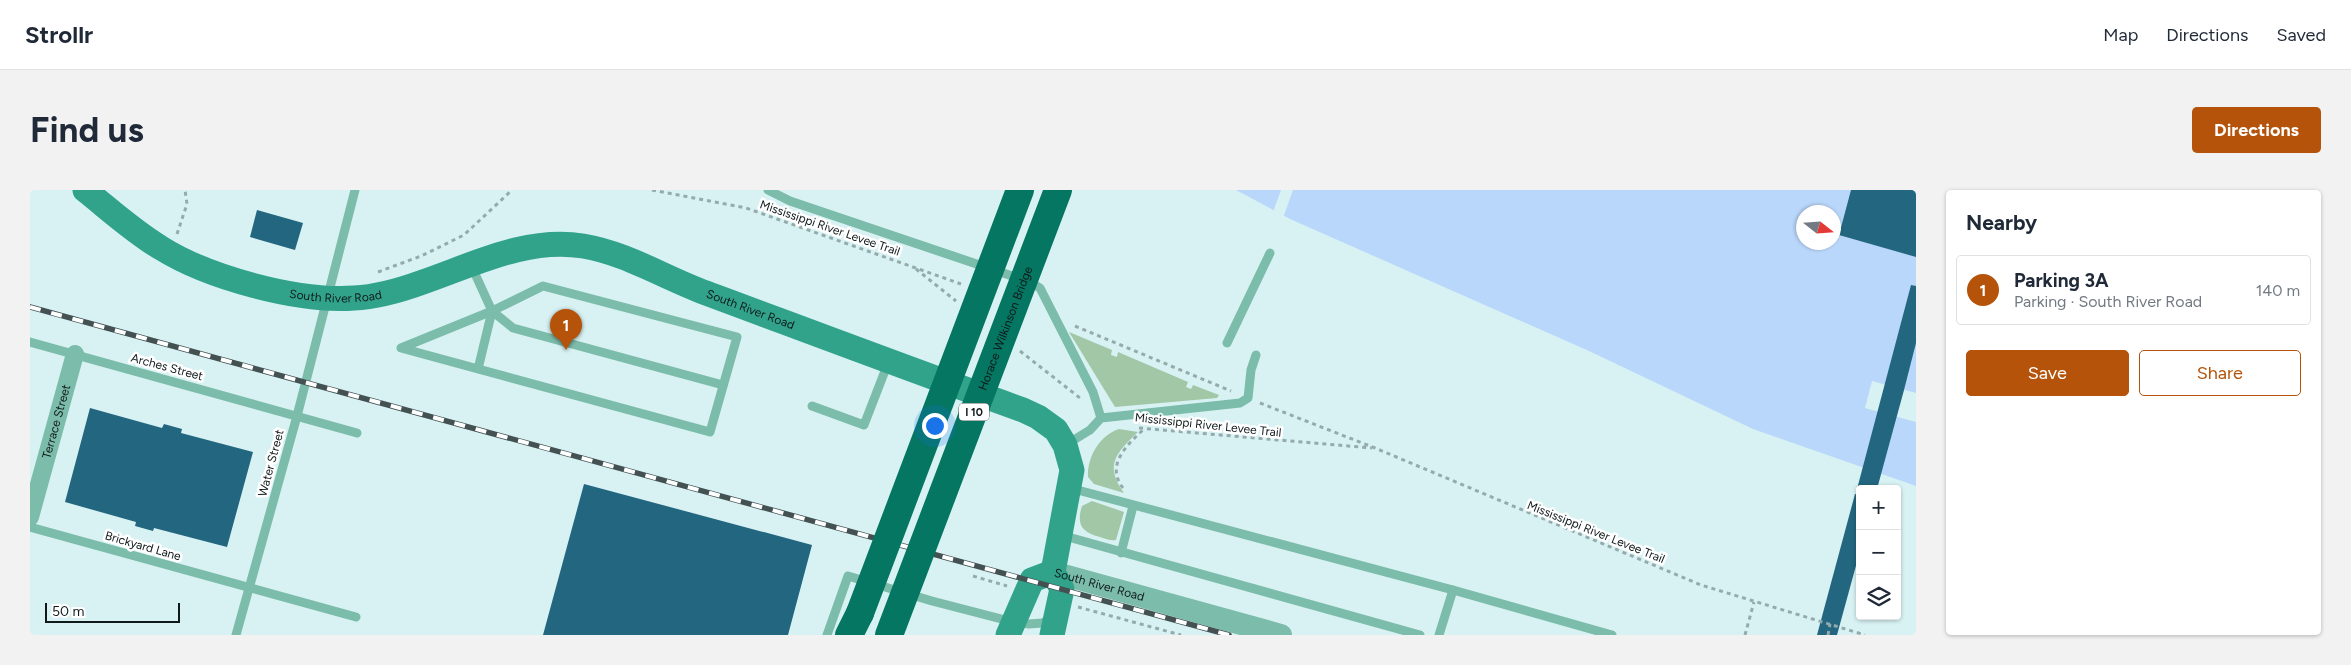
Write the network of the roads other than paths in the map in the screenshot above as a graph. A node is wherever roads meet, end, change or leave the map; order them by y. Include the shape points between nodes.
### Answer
1 (85, 190) edge
2 (355, 190) edge
3 (768, 190) edge
4 (1020, 190) edge
5 (1058, 190) edge
6 (1270, 254) dead end
7 (471, 264) junction
8 (327, 298) junction
9 (492, 311) junction
10 (30, 342) edge
11 (1227, 343) dead end
12 (75, 354) junction
13 (1256, 355) dead end
14 (888, 361) junction
15 (478, 369) junction
16 (723, 385) junction
17 (812, 406) dead end
18 (297, 416) junction
19 (1102, 418) junction
20 (357, 433) dead end
21 (1065, 445) junction
22 (1070, 488) junction
23 (1135, 506) junction
24 (30, 517) edge
25 (30, 527) edge
26 (1059, 534) junction
27 (1121, 553) junction
28 (1053, 572) junction
29 (249, 589) junction
30 (1453, 590) junction
31 (356, 617) dead end
32 (1055, 626) edge
33 (854, 628) edge
34 (1010, 628) edge
35 (236, 635) edge
36 (828, 635) edge
37 (889, 635) edge
38 (1281, 635) edge
39 (1420, 635) edge
40 (1439, 635) edge
41 (1612, 635) edge

1 - 8 main road, South River Road via 142,236 180,258 222,276
2 - 8 lane, Water Street
3 - 19 lane via 790,201 1040,288 1093,392
4 - 33 highway, I 10, bridge
5 - 37 highway, Horace Wilkinson Bridge / I 10, bridge
6 - 11 lane
7 - 8 main road, South River Road via 381,295
7 - 9 lane
7 - 14 main road, South River Road via 535,245 567,244 602,250
8 - 18 lane, Water Street
9 - 15 lane
9 - 15 lane via 400,348
9 - 16 lane via 513,328
9 - 16 lane via 543,286 737,336
10 - 12 lane, Arches Street
12 - 18 lane, Arches Street
12 - 24 street, Terrace Street
13 - 19 lane via 1248,398 1240,403
14 - 17 lane via 864,425
14 - 21 main road, South River Road via 1038,418 1056,430
15 - 16 lane via 710,432
18 - 20 lane, Arches Street
18 - 29 lane, Water Street
19 - 21 lane via 1090,430
21 - 22 main road, South River Road via 1072,470
22 - 23 lane
22 - 26 main road, South River Road
23 - 27 lane
23 - 30 lane
25 - 29 lane, Brickyard Lane
26 - 27 lane
26 - 28 main road, South River Road
27 - 39 lane
28 - 32 main road via 1062,589
28 - 34 main road via 1032,580
28 - 38 street, South River Road
29 - 31 lane, Brickyard Lane
29 - 35 lane, Water Street
30 - 40 lane
30 - 41 lane
32 - 34 lane via 1042,623
34 - 36 lane via 848,576

